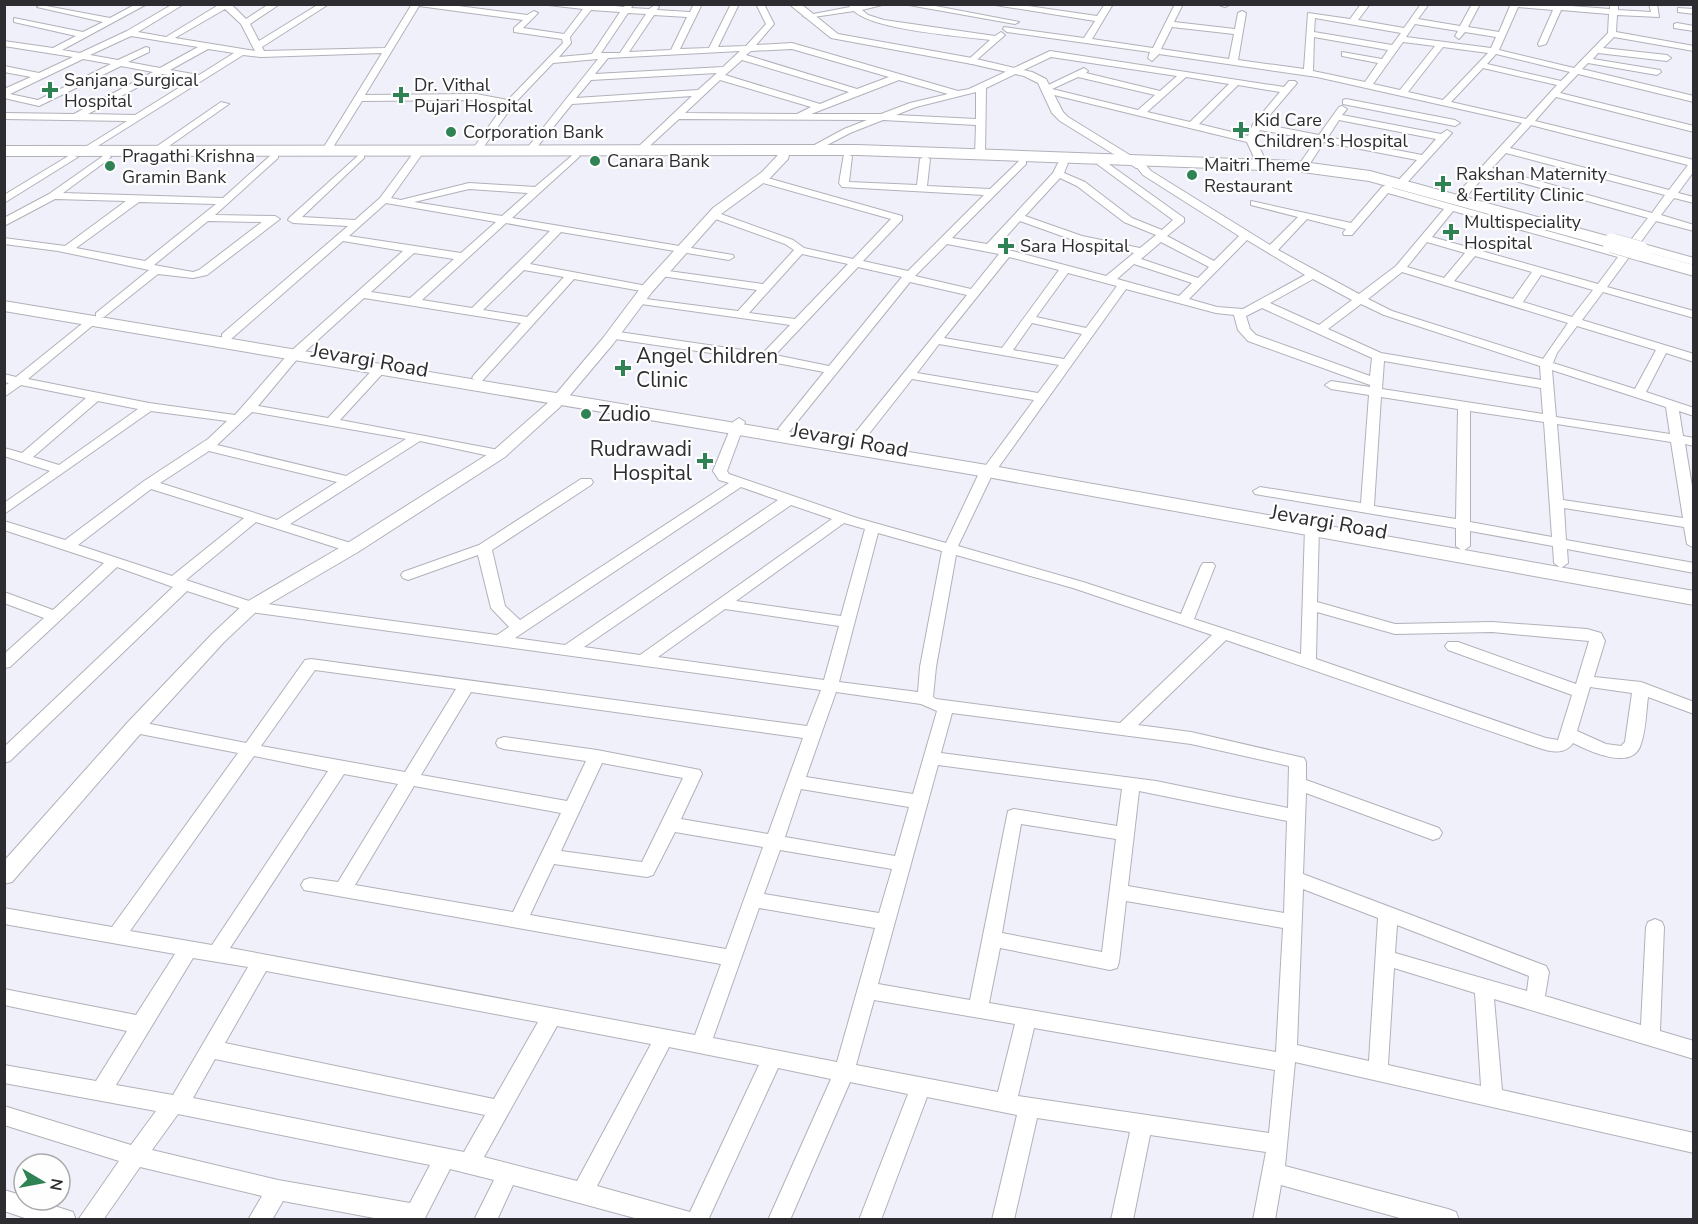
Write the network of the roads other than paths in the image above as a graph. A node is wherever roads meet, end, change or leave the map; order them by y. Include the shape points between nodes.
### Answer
1 (143, 4) edge
2 (180, 4) edge
3 (276, 4) edge
4 (326, 4) edge
5 (418, 4) edge
6 (542, 4) edge
7 (657, 4) edge
8 (698, 4) edge
9 (735, 4) edge
10 (760, 4) edge
11 (794, 4) edge
12 (882, 4) edge
13 (907, 4) edge
14 (974, 4) edge
15 (993, 4) edge
16 (1179, 4) edge
17 (1220, 4) edge
18 (1326, 4) edge
19 (1366, 4) edge
20 (1425, 4) edge
21 (1476, 4) edge
22 (1653, 4) edge
23 (226, 5) edge
24 (1225, 5) edge
25 (1513, 5) edge
26 (44, 6) edge
27 (854, 6) edge
28 (1105, 6) edge
29 (590, 7) edge
30 (933, 7) edge
31 (1031, 7) edge
32 (1557, 7) junction
33 (627, 8) edge
34 (1614, 8) edge
35 (86, 9) dead end
36 (1681, 10) dead end
37 (1694, 12) edge
38 (651, 13) junction
39 (1242, 13) dead end
40 (77, 14) junction
41 (693, 15) junction
42 (807, 16) junction
43 (972, 16) junction
44 (1317, 16) junction
45 (529, 18) junction
46 (1100, 19) junction
47 (111, 21) junction
48 (1413, 21) junction
49 (1015, 22) junction
50 (1352, 22) junction
51 (245, 23) junction
52 (1170, 24) junction
53 (1677, 26) dead end
54 (1007, 29) junction
55 (1694, 29) edge
56 (1464, 30) junction
57 (1239, 32) junction
58 (130, 33) junction
59 (1310, 34) junction
60 (1612, 34) junction
61 (84, 35) junction
62 (1404, 35) junction
63 (1052, 36) junction
64 (1502, 36) junction
65 (566, 37) junction
66 (168, 39) junction
67 (997, 39) junction
68 (1088, 40) junction
69 (4, 43) edge
70 (1446, 44) junction
71 (1542, 44) dead end
72 (207, 46) junction
73 (1675, 46) junction
74 (750, 47) junction
75 (1394, 48) junction
76 (712, 49) junction
77 (1694, 49) edge
78 (146, 50) dead end
79 (259, 50) junction
80 (390, 50) junction
81 (1156, 50) junction
82 (1596, 50) junction
83 (54, 51) junction
84 (675, 51) junction
85 (1494, 51) junction
86 (242, 52) junction
87 (1050, 54) junction
88 (1345, 54) dead end
89 (623, 55) junction
90 (82, 56) junction
91 (605, 56) junction
92 (739, 56) junction
93 (594, 57) junction
94 (1667, 58) junction
95 (552, 60) junction
96 (1585, 60) junction
97 (972, 61) junction
98 (120, 62) junction
99 (1102, 62) junction
100 (1233, 62) junction
101 (1384, 62) junction
102 (1481, 65) junction
103 (1142, 68) junction
104 (4, 69) edge
105 (1016, 70) junction
106 (1575, 70) junction
107 (162, 71) junction
108 (1657, 72) junction
109 (721, 73) junction
110 (1305, 73) junction
111 (1077, 74) junction
112 (1184, 74) junction
113 (40, 76) junction
114 (589, 77) junction
115 (897, 77) junction
116 (200, 78) junction
117 (1236, 82) junction
118 (1117, 84) junction
119 (1563, 84) junction
120 (1362, 85) junction
121 (981, 87) junction
122 (1647, 88) junction
123 (1048, 89) junction
124 (1287, 90) junction
125 (857, 92) junction
126 (699, 93) junction
127 (4, 94) edge
128 (958, 94) junction
129 (1161, 94) junction
130 (1402, 94) junction
131 (1553, 94) junction
132 (359, 98) junction
133 (1694, 99) edge
134 (570, 100) junction
135 (1346, 102) junction
136 (39, 103) junction
137 (510, 103) junction
138 (224, 104) dead end
139 (1444, 104) junction
140 (820, 107) junction
141 (1468, 108) junction
142 (1140, 113) junction
143 (4, 116) edge
144 (22, 116) junction
145 (76, 117) junction
146 (675, 117) junction
147 (794, 117) junction
148 (881, 117) junction
149 (1336, 117) junction
150 (137, 118) junction
151 (981, 122) junction
152 (1527, 122) junction
153 (1455, 123) junction
154 (1192, 126) junction
155 (1256, 126) junction
156 (1694, 129) edge
157 (1443, 137) junction
158 (1323, 138) junction
159 (1251, 140) junction
160 (1502, 149) junction
161 (327, 150) junction
162 (477, 150) junction
163 (530, 150) junction
164 (640, 150) junction
165 (812, 150) junction
166 (4, 151) edge
167 (156, 151) junction
168 (418, 153) junction
169 (784, 153) junction
170 (79, 154) junction
171 (980, 154) junction
172 (275, 156) junction
173 (361, 156) junction
174 (575, 156) junction
175 (847, 156) junction
176 (4, 157) edge
177 (106, 157) junction
178 (1424, 158) junction
179 (925, 159) junction
180 (1023, 162) junction
181 (1135, 162) junction
182 (1102, 164) junction
183 (1262, 164) junction
184 (1694, 164) edge
185 (1304, 166) junction
186 (1060, 168) junction
187 (1484, 169) junction
188 (1539, 172) junction
189 (760, 179) junction
190 (1394, 185) junction
191 (922, 189) junction
192 (538, 190) junction
193 (1604, 190) junction
194 (992, 192) junction
195 (1671, 195) junction
196 (53, 196) junction
197 (1461, 196) junction
198 (137, 198) junction
199 (384, 200) junction
200 (1694, 200) edge
201 (226, 201) junction
202 (4, 202) edge
203 (1255, 202) dead end
204 (399, 203) junction
205 (1451, 207) junction
206 (24, 212) junction
207 (714, 214) junction
208 (1305, 215) junction
209 (1018, 217) junction
210 (1655, 217) junction
211 (205, 218) junction
212 (272, 219) junction
213 (293, 220) junction
214 (504, 220) junction
215 (4, 223) edge
216 (358, 224) junction
217 (1694, 228) edge
218 (558, 229) junction
219 (1162, 235) junction
220 (1246, 235) junction
221 (341, 238) junction
222 (1425, 238) junction
223 (944, 240) junction
224 (4, 241) edge
225 (990, 248) junction
226 (412, 249) junction
227 (67, 250) junction
228 (681, 250) junction
229 (800, 250) junction
230 (1272, 250) junction
231 (1473, 251) junction
232 (1142, 252) junction
233 (1634, 252) junction
234 (1006, 253) junction
235 (463, 257) junction
236 (729, 257) dead end
237 (1133, 260) junction
238 (857, 261) junction
239 (1694, 262) edge
240 (522, 266) junction
241 (1216, 266) junction
242 (152, 267) junction
243 (1066, 268) junction
244 (1400, 268) junction
245 (1694, 269) edge
246 (1539, 270) junction
247 (661, 273) junction
248 (1314, 274) junction
249 (572, 275) junction
250 (909, 277) junction
251 (1109, 280) junction
252 (1200, 282) junction
253 (1447, 282) junction
254 (1124, 284) junction
255 (765, 288) junction
256 (1601, 288) junction
257 (647, 289) junction
258 (973, 293) junction
259 (362, 294) junction
260 (4, 299) edge
261 (1360, 300) junction
262 (638, 301) junction
263 (1181, 301) junction
264 (413, 302) junction
265 (1516, 303) junction
266 (1262, 304) junction
267 (4, 306) edge
268 (475, 312) junction
269 (1239, 314) junction
270 (741, 315) junction
271 (1694, 315) edge
272 (96, 318) junction
273 (1029, 319) junction
274 (529, 321) junction
275 (1575, 321) junction
276 (798, 323) junction
277 (1319, 331) junction
278 (1090, 332) junction
279 (612, 335) junction
280 (225, 337) junction
281 (936, 340) junction
282 (1663, 348) junction
283 (298, 351) junction
284 (1005, 352) junction
285 (1378, 356) junction
286 (766, 357) junction
287 (1694, 358) edge
288 (1068, 363) junction
289 (1546, 366) junction
290 (380, 369) junction
291 (833, 370) junction
292 (908, 375) junction
293 (4, 378) edge
294 (478, 378) junction
295 (21, 381) junction
296 (1331, 385) dead end
297 (1547, 385) junction
298 (1376, 387) junction
299 (4, 393) edge
300 (1638, 395) junction
301 (96, 396) junction
302 (561, 397) junction
303 (1043, 398) junction
304 (1464, 405) junction
305 (1672, 406) junction
306 (149, 407) junction
307 (249, 408) junction
308 (1694, 412) edge
309 (1550, 418) junction
310 (238, 419) junction
311 (331, 422) junction
312 (737, 426) junction
313 (784, 429) junction
314 (418, 437) junction
315 (1678, 439) junction
316 (856, 441) junction
317 (1694, 442) edge
318 (206, 446) junction
319 (4, 452) edge
320 (499, 454) junction
321 (24, 458) junction
322 (990, 468) junction
323 (61, 470) junction
324 (348, 481) junction
325 (586, 482) dead end
326 (738, 483) junction
327 (149, 484) junction
328 (1260, 491) dead end
329 (788, 500) junction
330 (1557, 503) junction
331 (1367, 509) junction
332 (4, 510) edge
333 (254, 518) junction
334 (842, 518) junction
335 (1692, 524) junction
336 (4, 525) edge
337 (278, 525) junction
338 (1464, 525) junction
339 (873, 527) junction
340 (1312, 528) junction
341 (1561, 543) junction
342 (1694, 544) edge
343 (1463, 546) junction
344 (66, 547) junction
345 (352, 548) junction
346 (484, 548) junction
347 (950, 549) junction
348 (113, 563) junction
349 (1561, 563) junction
350 (1208, 566) dead end
351 (1694, 568) edge
352 (408, 574) dead end
353 (179, 584) junction
354 (1694, 588) edge
355 (4, 597) edge
356 (1694, 598) edge
357 (723, 604) junction
358 (1311, 605) junction
359 (251, 607) junction
360 (54, 616) junction
361 (1186, 621) junction
362 (848, 622) junction
363 (519, 628) junction
364 (1224, 633) junction
365 (498, 642) junction
366 (1453, 646) dead end
367 (567, 651) junction
368 (642, 662) junction
369 (1308, 662) junction
370 (4, 663) edge
371 (466, 686) junction
372 (830, 686) junction
373 (1583, 686) junction
374 (1641, 688) junction
375 (925, 699) junction
376 (946, 706) junction
377 (1694, 708) edge
378 (135, 727) junction
379 (1122, 730) junction
380 (813, 733) junction
381 (1568, 733) junction
382 (504, 743) dead end
383 (250, 749) junction
384 (597, 756) junction
385 (4, 757) edge
386 (931, 758) junction
387 (340, 767) junction
388 (407, 780) junction
389 (796, 782) junction
390 (1297, 783) junction
391 (1131, 784) junction
392 (919, 802) junction
393 (572, 808) junction
394 (1296, 816) junction
395 (670, 824) junction
396 (1433, 833) dead end
397 (1125, 834) junction
398 (774, 842) junction
399 (549, 856) junction
400 (902, 864) junction
401 (4, 876) edge
402 (1294, 878) junction
403 (310, 885) dead end
404 (342, 891) junction
405 (1119, 892) junction
406 (753, 900) junction
407 (1388, 914) junction
408 (4, 916) edge
409 (518, 921) junction
410 (885, 922) junction
411 (1293, 922) junction
412 (1655, 927) dead end
413 (116, 936) junction
414 (992, 939) junction
415 (188, 948) junction
416 (216, 954) junction
417 (732, 958) junction
418 (1386, 958) junction
419 (261, 962) junction
420 (1484, 988) junction
421 (867, 990) junction
422 (4, 997) edge
423 (1534, 1001) junction
424 (978, 1010) junction
425 (552, 1016) junction
426 (1026, 1018) junction
427 (141, 1025) junction
428 (1650, 1037) junction
429 (664, 1038) junction
430 (701, 1045) junction
431 (210, 1049) junction
432 (1694, 1050) edge
433 (1286, 1057) junction
434 (772, 1059) junction
435 (1378, 1071) junction
436 (844, 1073) junction
437 (4, 1074) edge
438 (921, 1087) junction
439 (101, 1091) junction
440 (1492, 1097) junction
441 (1006, 1103) junction
442 (176, 1104) junction
443 (1029, 1108) junction
444 (499, 1109) junction
445 (4, 1115) edge
446 (1142, 1124) junction
447 (1278, 1143) junction
448 (1694, 1143) edge
449 (135, 1156) junction
450 (445, 1158) junction
451 (468, 1162) junction
452 (508, 1173) junction
453 (1273, 1173) junction
454 (278, 1190) junction
455 (582, 1193) junction
456 (4, 1200) edge
457 (413, 1217) edge
458 (65, 1220) edge
459 (89, 1220) edge
460 (259, 1220) edge
461 (485, 1220) edge
462 (684, 1220) edge
463 (697, 1220) edge
464 (779, 1220) edge
465 (870, 1220) edge
466 (1003, 1220) edge
467 (1122, 1220) edge
468 (1264, 1220) edge
469 (1448, 1220) edge

1 - 47 street
2 - 58 street
3 - 51 street
4 - 79 street
5 - 45 street
5 - 80 street
6 - 29 street
6 - 45 street
7 - 38 street
8 - 41 street
9 - 76 street
10 - 74 street via 770,24
11 - 42 street
12 - 27 street
13 - 30 street
14 - 43 street
15 - 31 street
16 - 52 street
17 - 24 street
18 - 44 street
19 - 50 street
20 - 48 street
21 - 56 street
22 - 34 street via 1656,15
23 - 51 street
23 - 66 street
25 - 32 street
25 - 64 street
26 - 40 street
26 - 61 street via 14,21
27 - 42 street
27 - 67 street via 865,17 883,22
28 - 46 street
29 - 33 street
29 - 65 street
30 - 43 street
31 - 46 street
31 - 49 street
32 - 34 street
32 - 71 street
33 - 38 street
33 - 93 street
34 - 60 street
35 - 40 street
36 - 37 street
38 - 41 street
38 - 89 street
39 - 57 street
40 - 47 street
41 - 84 street
42 - 97 street via 829,33 848,40
43 - 49 street
44 - 50 street
44 - 59 street via 1311,15
45 - 65 street via 517,30
46 - 68 street
47 - 61 street
48 - 56 street
48 - 62 street
49 - 54 street
50 - 62 street
51 - 79 street
52 - 57 street
52 - 81 street
53 - 55 street
54 - 63 street
54 - 67 street
56 - 64 street
56 - 70 street
57 - 100 street
58 - 66 street
58 - 90 street
59 - 75 street
59 - 110 street
60 - 73 street
60 - 82 street
61 - 83 street
62 - 70 street
62 - 75 street
63 - 68 street
63 - 87 street
64 - 85 street
65 - 95 street via 567,43
66 - 72 street
67 - 97 street
68 - 81 street
69 - 83 street
70 - 85 street
70 - 130 street
72 - 86 street
72 - 107 street
73 - 77 street
73 - 94 street
74 - 76 street
74 - 92 street
74 - 115 street via 792,46
75 - 101 street
76 - 84 street
78 - 98 street
79 - 80 street
79 - 86 street
80 - 132 street
81 - 100 street
81 - 103 street
82 - 94 street
82 - 96 street
83 - 90 street
84 - 89 street
85 - 102 street
85 - 106 street
86 - 116 street
87 - 99 street
87 - 105 street
88 - 101 street
89 - 91 street
90 - 98 street
90 - 113 street
91 - 93 street
91 - 114 street
92 - 109 street
92 - 125 street
93 - 95 street
94 - 108 street
95 - 137 street
96 - 106 street
96 - 108 street
97 - 105 street
98 - 107 street
98 - 136 street
99 - 103 street
99 - 111 street
100 - 110 street
101 - 120 street
102 - 119 street
102 - 139 street
103 - 112 street
103 - 118 street
104 - 113 street
105 - 121 street
105 - 123 street via 1042,81
106 - 119 street
106 - 122 street
107 - 116 street
107 - 145 street
108 - 122 street
109 - 114 street
109 - 126 street
109 - 140 street
110 - 120 street
110 - 124 street
111 - 118 street
111 - 123 street
112 - 117 street
112 - 129 street
113 - 127 street
114 - 134 street
115 - 125 street
115 - 128 street
116 - 150 street
117 - 124 street
117 - 154 street
118 - 129 street
119 - 131 street
120 - 130 street
120 - 135 street
121 - 128 street
121 - 151 street
122 - 133 street
123 - 142 street
123 - 181 street via 1064,119
124 - 155 street
125 - 140 street
126 - 134 street
126 - 146 street
127 - 136 street
128 - 148 street
129 - 142 street
130 - 139 street
131 - 152 street
131 - 156 street
132 - 137 street via 476,97
132 - 161 street
134 - 163 street
135 - 149 street
135 - 153 street
136 - 144 street
137 - 162 street
138 - 167 street
139 - 141 street
140 - 147 street
141 - 152 street
141 - 153 street
142 - 154 street
143 - 144 street
144 - 145 street
145 - 150 street
146 - 147 street
146 - 164 street
147 - 148 street
148 - 151 street
148 - 165 street
149 - 157 street
149 - 158 street
150 - 170 street
151 - 171 street
152 - 160 street
152 - 184 street
153 - 157 street
154 - 159 street
155 - 158 street
155 - 159 street
157 - 178 street
158 - 178 street
158 - 185 street
159 - 183 street
160 - 187 street
160 - 188 street
161 - 167 main road
161 - 168 main road
162 - 163 main road
162 - 168 main road
163 - 164 main road
164 - 169 main road
165 - 169 main road
165 - 171 main road
166 - 170 main road
167 - 170 main road
168 - 173 main road
168 - 174 main road
168 - 199 street
169 - 174 main road
169 - 175 main road
169 - 189 street
170 - 176 main road
170 - 177 main road
170 - 202 street
171 - 181 main road
172 - 173 main road
172 - 177 main road
172 - 201 street
173 - 213 street
174 - 192 street
175 - 179 main road
175 - 191 street via 846,184
177 - 196 street
178 - 190 street
179 - 180 main road
179 - 191 street
180 - 186 main road
180 - 194 street
181 - 182 main road
181 - 183 main road
181 - 190 main road via 1309,172
181 - 220 street
182 - 186 main road
182 - 219 street via 1180,220
183 - 185 main road
184 - 195 street
185 - 190 main road via 1343,171
186 - 209 street
186 - 219 street via 1128,220
187 - 188 street
187 - 197 street
188 - 193 street
188 - 193 street
189 - 207 street
189 - 238 street via 898,218
190 - 197 street
190 - 205 street
190 - 208 street via 1351,230
190 - 233 main road, bridge
191 - 194 street
192 - 204 street via 469,186
192 - 214 street
193 - 195 street
193 - 210 street
194 - 223 street
195 - 200 street
195 - 210 street
196 - 198 street
196 - 206 street
197 - 233 street
198 - 201 street
198 - 227 street
199 - 204 street
199 - 216 street
201 - 211 street
202 - 206 street
203 - 208 street
204 - 214 street
205 - 222 street
205 - 233 street
206 - 215 street
207 - 228 street
207 - 229 street via 789,242
208 - 230 street
209 - 225 street
209 - 232 street via 1087,241
210 - 217 street
210 - 233 street
211 - 212 street
211 - 242 street
212 - 213 street
212 - 242 street via 203,273 192,275
213 - 216 street
214 - 218 street
214 - 235 street
216 - 221 street
218 - 228 street
218 - 240 street
219 - 232 street
219 - 241 street
220 - 230 street
220 - 241 street
221 - 226 street
221 - 280 street
222 - 231 street
222 - 244 street
223 - 225 street
223 - 250 street
224 - 227 street
225 - 234 street
226 - 235 street
226 - 259 street
227 - 242 street
228 - 236 street
228 - 247 street
229 - 238 street
229 - 255 street
230 - 248 street
231 - 246 street
231 - 253 street
232 - 237 street
233 - 239 street
233 - 245 main road
233 - 256 street
234 - 243 street
234 - 258 street
235 - 264 street
237 - 251 street
237 - 252 street
238 - 250 street
238 - 276 street
240 - 249 street
240 - 268 street
241 - 252 street
242 - 272 street
243 - 251 street
243 - 273 street
244 - 253 street
244 - 261 street
246 - 256 street
246 - 265 street
247 - 255 street
247 - 257 street
248 - 261 street
248 - 266 street
249 - 257 street
249 - 274 street
250 - 258 street
250 - 291 street
251 - 254 street
252 - 263 street
253 - 265 street
254 - 263 street
254 - 278 street
255 - 270 street
256 - 271 street
256 - 275 street
257 - 262 street
258 - 281 street
259 - 264 street
259 - 283 street
260 - 272 main road, Jevargi Road
261 - 277 street
261 - 289 street
262 - 270 street
262 - 279 street
263 - 269 street
264 - 268 street
265 - 275 street
266 - 269 street
266 - 277 street
267 - 272 main road
268 - 274 street
269 - 298 street via 1244,330 1252,338
270 - 276 street
272 - 280 main road, Jevargi Road
272 - 283 main road
272 - 295 street
273 - 278 street
273 - 284 street
274 - 294 street
275 - 282 street
275 - 289 street
276 - 286 street
277 - 285 street
278 - 288 street
279 - 286 street
279 - 302 street
280 - 283 main road, Jevargi Road
281 - 284 street
281 - 292 street
282 - 287 street
282 - 300 street
283 - 290 main road
283 - 294 main road, Jevargi Road
283 - 307 street
284 - 288 street
285 - 297 street
285 - 298 street
286 - 291 street
288 - 303 street
289 - 297 street
289 - 300 street
290 - 302 main road
290 - 311 street
291 - 313 street
292 - 303 street
292 - 316 street
293 - 295 street
294 - 302 main road, Jevargi Road
295 - 299 street
295 - 301 street
296 - 298 street
297 - 309 street
298 - 304 street
298 - 331 street
300 - 305 street
301 - 306 street
301 - 321 street
302 - 312 main road
302 - 320 street
303 - 322 street
304 - 309 street
304 - 338 street
305 - 308 street
305 - 315 street
306 - 310 street
306 - 323 street
307 - 310 street
307 - 311 street
309 - 315 street
309 - 330 street
310 - 318 street
311 - 314 street
312 - 313 main road, Jevargi Road
312 - 322 main road
312 - 326 street via 720,471
313 - 316 main road, Jevargi Road
314 - 320 street
314 - 324 street
315 - 317 street
315 - 335 street
316 - 322 main road, Jevargi Road
318 - 324 street
318 - 327 street
319 - 321 street
320 - 345 street
321 - 323 street
322 - 340 main road
322 - 343 main road, Jevargi Road
322 - 347 street
323 - 332 street
324 - 337 street
325 - 346 street
326 - 329 street
326 - 363 street
327 - 333 street
327 - 344 street
328 - 331 street
329 - 334 street
329 - 367 street
330 - 335 street
330 - 341 street
331 - 338 street
333 - 337 street
333 - 353 street
334 - 339 street
334 - 357 street
335 - 342 street
336 - 344 street
337 - 345 street
338 - 341 street
338 - 343 street
339 - 347 street
339 - 362 street
340 - 356 main road
340 - 358 street
341 - 349 street
341 - 351 street
343 - 349 main road, Jevargi Road
344 - 348 street
345 - 359 street
346 - 352 street
346 - 363 street via 498,608
347 - 361 street
347 - 375 street
348 - 353 street
348 - 360 street
349 - 354 main road, Jevargi Road
350 - 361 street
353 - 359 street
353 - 385 street
355 - 360 street
357 - 362 street
357 - 368 street
358 - 369 street
358 - 373 street via 1403,630 1492,627 1593,635 1597,643
359 - 365 street
359 - 378 street
360 - 370 street
361 - 364 street
362 - 372 street
363 - 365 street
364 - 369 street
364 - 379 street
365 - 367 street
366 - 373 street
367 - 368 street
368 - 372 street
369 - 381 street via 1545,744 1560,746
371 - 380 street
371 - 383 street via 311,664
371 - 388 street
372 - 375 street
372 - 380 street
373 - 374 street
373 - 381 street
374 - 377 street
374 - 381 street via 1629,751 1608,751
375 - 376 street
376 - 379 street
376 - 386 street
378 - 383 street
378 - 401 street
379 - 390 street via 1191,738 1298,762
380 - 389 street
382 - 384 street
383 - 387 street
383 - 413 street
384 - 393 street
384 - 395 street via 694,774
386 - 391 street
386 - 392 street
387 - 388 street
387 - 416 street
388 - 393 street
388 - 404 street
389 - 392 street
389 - 398 street
390 - 394 street
390 - 396 street
391 - 394 street
391 - 397 street
392 - 400 street
393 - 399 street
394 - 402 street
395 - 398 street
395 - 399 street via 647,870
397 - 405 street
397 - 414 street via 1014,816
398 - 400 street
398 - 406 street
399 - 409 street
400 - 410 street
402 - 407 street
402 - 411 street
403 - 404 street
404 - 409 street
405 - 411 street
405 - 414 street via 1110,962
406 - 410 street
406 - 417 street
407 - 418 street
407 - 423 street via 1539,972
408 - 413 street
409 - 417 street
410 - 421 street
411 - 433 street
412 - 428 street
413 - 415 street
414 - 424 street
415 - 416 street
415 - 427 street
416 - 419 street
417 - 430 street
418 - 420 street
418 - 435 street
419 - 425 street
419 - 431 street
420 - 423 street
420 - 440 street
421 - 424 street
421 - 436 street
422 - 427 street
423 - 428 street
424 - 426 street
425 - 429 street
425 - 444 street
426 - 433 street
426 - 441 street
427 - 439 street
428 - 432 street
429 - 430 street
429 - 455 street
430 - 434 street
431 - 442 street
431 - 444 street
433 - 435 street
433 - 447 street
434 - 436 street
434 - 463 street
435 - 440 street
436 - 438 street
436 - 464 street
437 - 439 street
438 - 441 street
438 - 465 street
439 - 442 street
440 - 448 street
441 - 443 street
442 - 449 street
442 - 450 street
443 - 446 street
443 - 466 street
444 - 451 street
445 - 449 street
446 - 447 street
446 - 467 street
447 - 453 street
449 - 454 street
449 - 459 street
450 - 451 street
450 - 457 street
451 - 452 street
452 - 455 street
452 - 461 street
453 - 468 street
453 - 469 street
454 - 457 street
454 - 460 street
455 - 462 street
456 - 458 street

